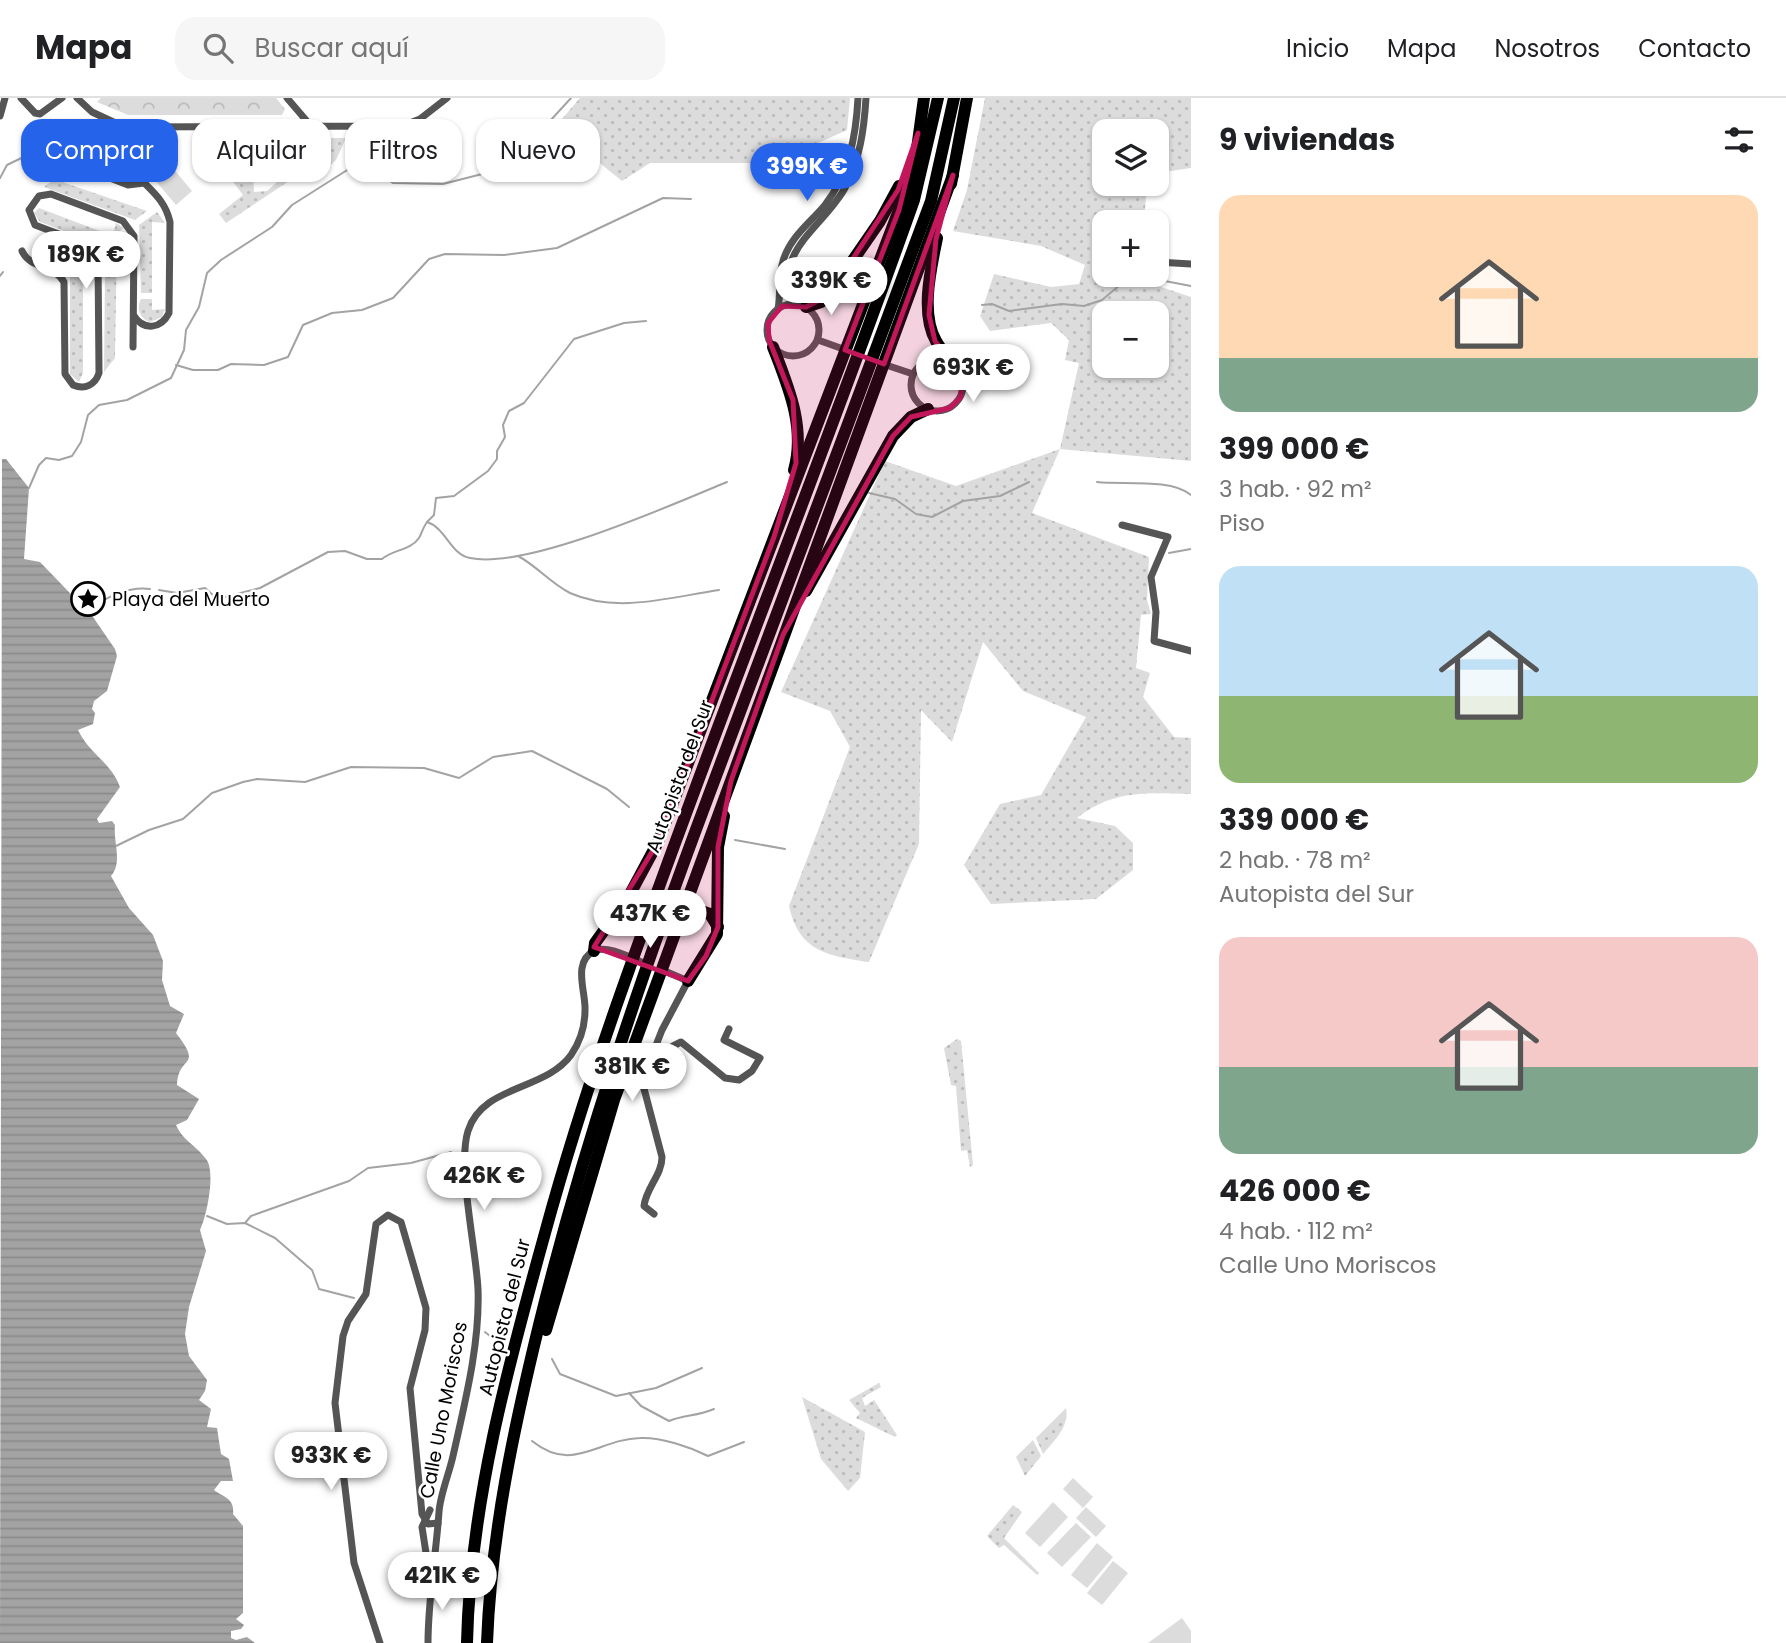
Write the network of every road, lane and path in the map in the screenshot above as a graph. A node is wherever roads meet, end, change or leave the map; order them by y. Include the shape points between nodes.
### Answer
1 (5, 98) edge
2 (21, 98) edge
3 (62, 98) edge
4 (287, 98) edge
5 (447, 98) edge
6 (858, 98) edge
7 (866, 98) edge
8 (924, 98) edge
9 (938, 98) edge
10 (954, 98) edge
11 (967, 98) edge
12 (80, 99) edge
13 (0, 116) edge
14 (107, 119) edge
15 (305, 119) edge
16 (331, 126) edge
17 (918, 133) junction
18 (953, 175) junction
19 (120, 182) edge
20 (144, 183) joint
21 (22, 251) dead end
22 (1169, 263) edge
23 (1191, 264) edge
24 (802, 306) junction
25 (778, 309) junction
26 (134, 315) junction
27 (818, 340) junction
28 (133, 347) dead end
29 (773, 347) junction
30 (953, 363) junction
31 (913, 374) junction
32 (928, 410) junction
33 (1122, 525) dead end
34 (774, 537) junction
35 (746, 612) junction
36 (783, 635) junction
37 (1191, 651) edge
38 (722, 716) junction
39 (731, 781) junction
40 (718, 927) junction
41 (594, 951) junction
42 (666, 955) junction
43 (685, 979) junction
44 (729, 1029) dead end
45 (642, 1081) junction
46 (654, 1214) dead end
47 (511, 1448) junction
48 (421, 1497) junction
49 (434, 1512) junction
50 (425, 1519) junction
51 (438, 1523) junction
52 (430, 1580) junction
53 (380, 1643) edge
54 (428, 1643) edge
55 (467, 1643) edge
56 (487, 1643) edge

1 - 13 street
2 - 3 street via 40,114
4 - 15 street
5 - 16 street via 420,119 402,126
6 - 25 street via 848,162 831,196 788,248 780,274
7 - 24 street via 853,171 791,260 788,288
8 - 17 highway
9 - 38 highway, Autopista del Sur via 914,200
10 - 47 highway, Autopista del Sur via 931,201 620,1044 570,1205
11 - 18 highway
12 - 14 street
17 - 24 highway via 898,190 880,221 830,295
17 - 34 highway via 899,210
18 - 30 highway via 936,239 929,315 935,341
18 - 36 highway
19 - 20 street
20 - 26 street via 169,217 169,313 152,327
21 - 26 street via 64,282 64,370 74,385 90,386 99,373 100,262 90,246 35,225 29,209 34,199 51,194 123,221 130,228 134,236
22 - 23 street
24 - 25 street
24 - 27 street via 818,320
25 - 29 street via 767,329
26 - 28 street
27 - 29 street via 810,351 795,357
27 - 31 street
29 - 34 highway via 793,400 797,427 796,463
30 - 31 street via 930,359
30 - 32 street via 962,376 961,397 950,408
31 - 32 street via 913,395
32 - 36 highway via 911,417 892,436
33 - 37 street via 1168,537 1151,577 1154,636 1156,643
34 - 35 highway
35 - 38 highway
35 - 41 highway via 658,842
36 - 39 highway
38 - 55 highway, Autopista del Sur via 615,1007 541,1247 487,1472 472,1556
39 - 40 highway via 718,847
39 - 42 highway
40 - 42 highway via 710,914 692,912
40 - 43 highway via 711,948
41 - 43 street via 608,950
41 - 49 street, Calle Uno Moriscos via 581,970 585,1017 572,1052 549,1076 487,1105 471,1121 467,1133 464,1157 477,1276 476,1327 459,1430
42 - 47 highway via 614,1100
43 - 45 street
44 - 45 street via 724,1040 760,1058 739,1080 725,1078 681,1042 673,1046 658,1070
45 - 46 street via 662,1157 662,1167 645,1198 644,1206
47 - 56 highway, Autopista del Sur via 490,1572
48 - 49 street via 425,1508
48 - 50 street
48 - 53 street via 410,1388 426,1308 401,1222 388,1215 376,1224 366,1294 344,1331 335,1403 354,1563
49 - 50 street
49 - 51 street, Calle Uno Moriscos
50 - 51 street via 430,1525
50 - 52 street via 422,1527
51 - 52 street, Calle Uno Moriscos
52 - 54 street, Calle Uno Moriscos

